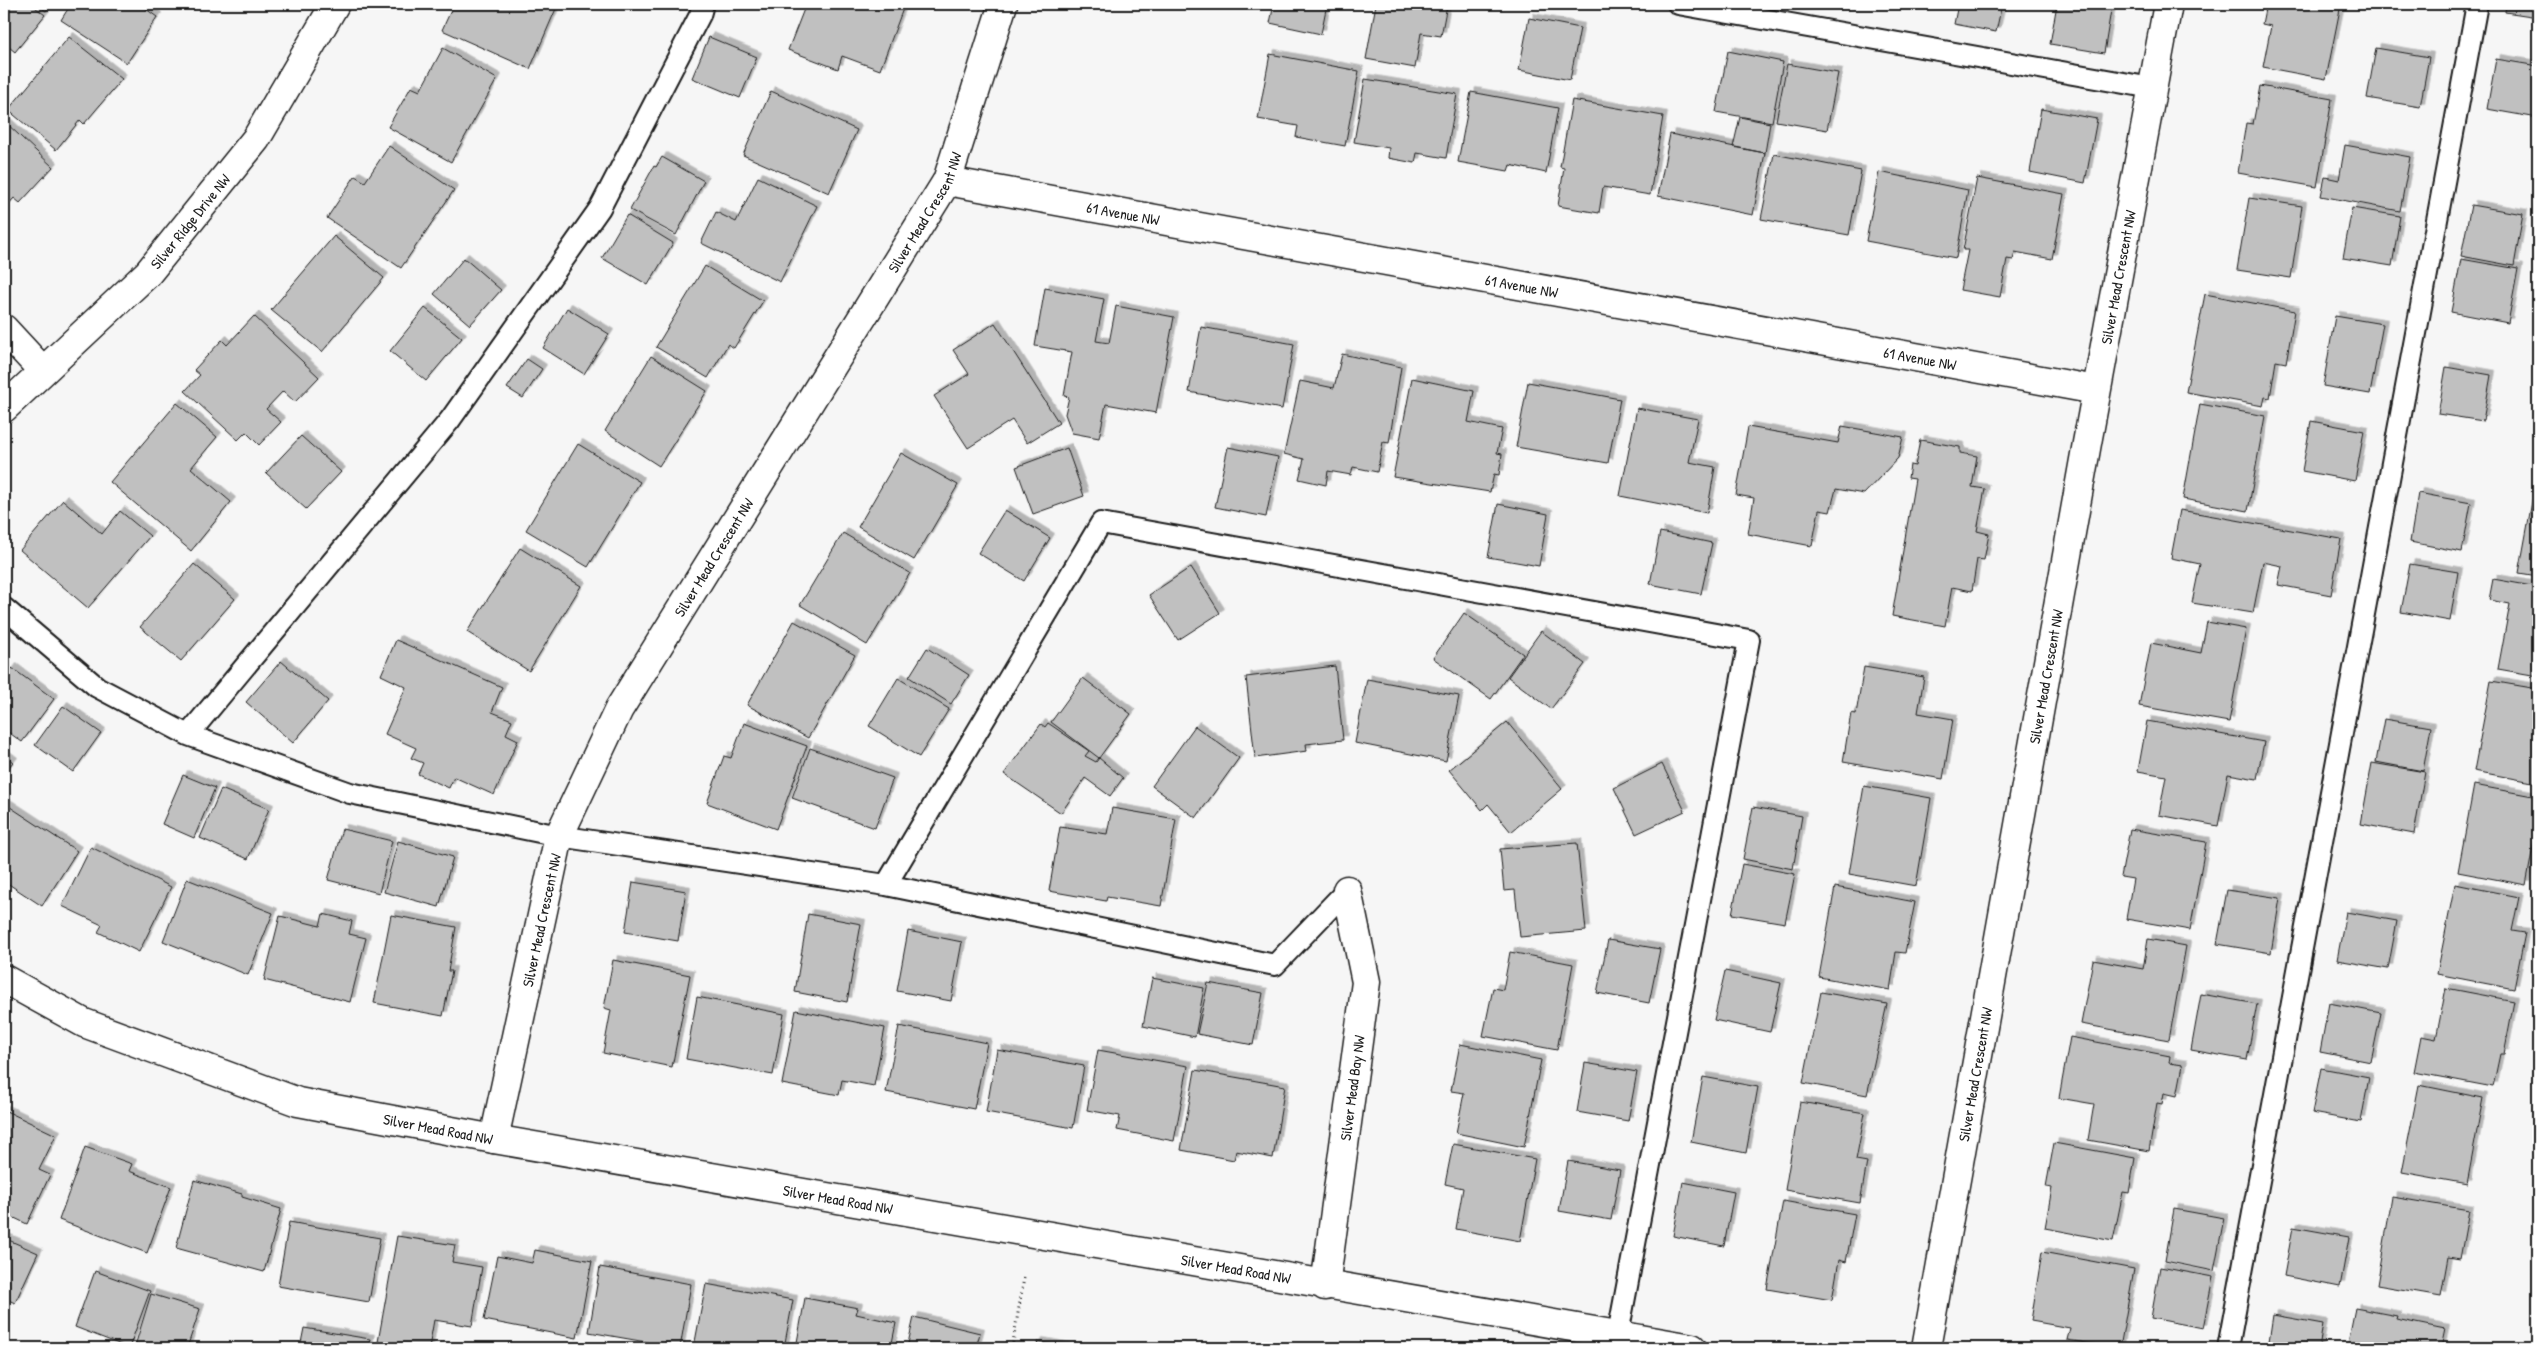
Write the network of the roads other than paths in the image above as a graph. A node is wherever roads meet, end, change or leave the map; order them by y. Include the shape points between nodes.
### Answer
1 (335, 4) edge
2 (703, 4) edge
3 (1003, 4) edge
4 (1678, 4) edge
5 (2168, 4) edge
6 (2477, 4) edge
7 (2152, 88) junction
8 (947, 181) junction
9 (4, 330) edge
10 (42, 370) junction
11 (2096, 390) junction
12 (4, 408) edge
13 (4, 608) edge
14 (188, 735) junction
15 (559, 836) junction
16 (886, 885) junction
17 (1347, 890) joint
18 (4, 978) edge
19 (494, 1139) junction
20 (1325, 1286) junction
21 (1618, 1334) junction
22 (1692, 1348) edge
23 (1926, 1348) edge
24 (2228, 1348) edge

1 - 10 street, Silver Ridge Drive NW via 250,146 148,273
2 - 14 lane via 600,208 450,420
3 - 8 street, Silver Mead Crescent NW
4 - 7 lane
5 - 7 street, Silver Mead Crescent NW
6 - 24 lane
7 - 11 street, Silver Mead Crescent NW
8 - 11 street, 61 Avenue NW
8 - 15 street, Silver Mead Crescent NW via 619,710
9 - 10 street
10 - 12 street, Silver Ridge Drive NW
11 - 23 street, Silver Mead Crescent NW
13 - 14 lane via 98,687
14 - 15 lane via 350,793
15 - 16 lane
15 - 19 street, Silver Mead Crescent NW
16 - 17 lane via 1275,965
16 - 21 lane via 1100,523 1749,640
17 - 20 street, Silver Mead Bay NW via 1366,982
18 - 19 street, Silver Mead Road NW via 84,1023 298,1102
19 - 20 street, Silver Mead Road NW
20 - 21 street, Silver Mead Road NW
21 - 22 street, Silver Mead Road NW

